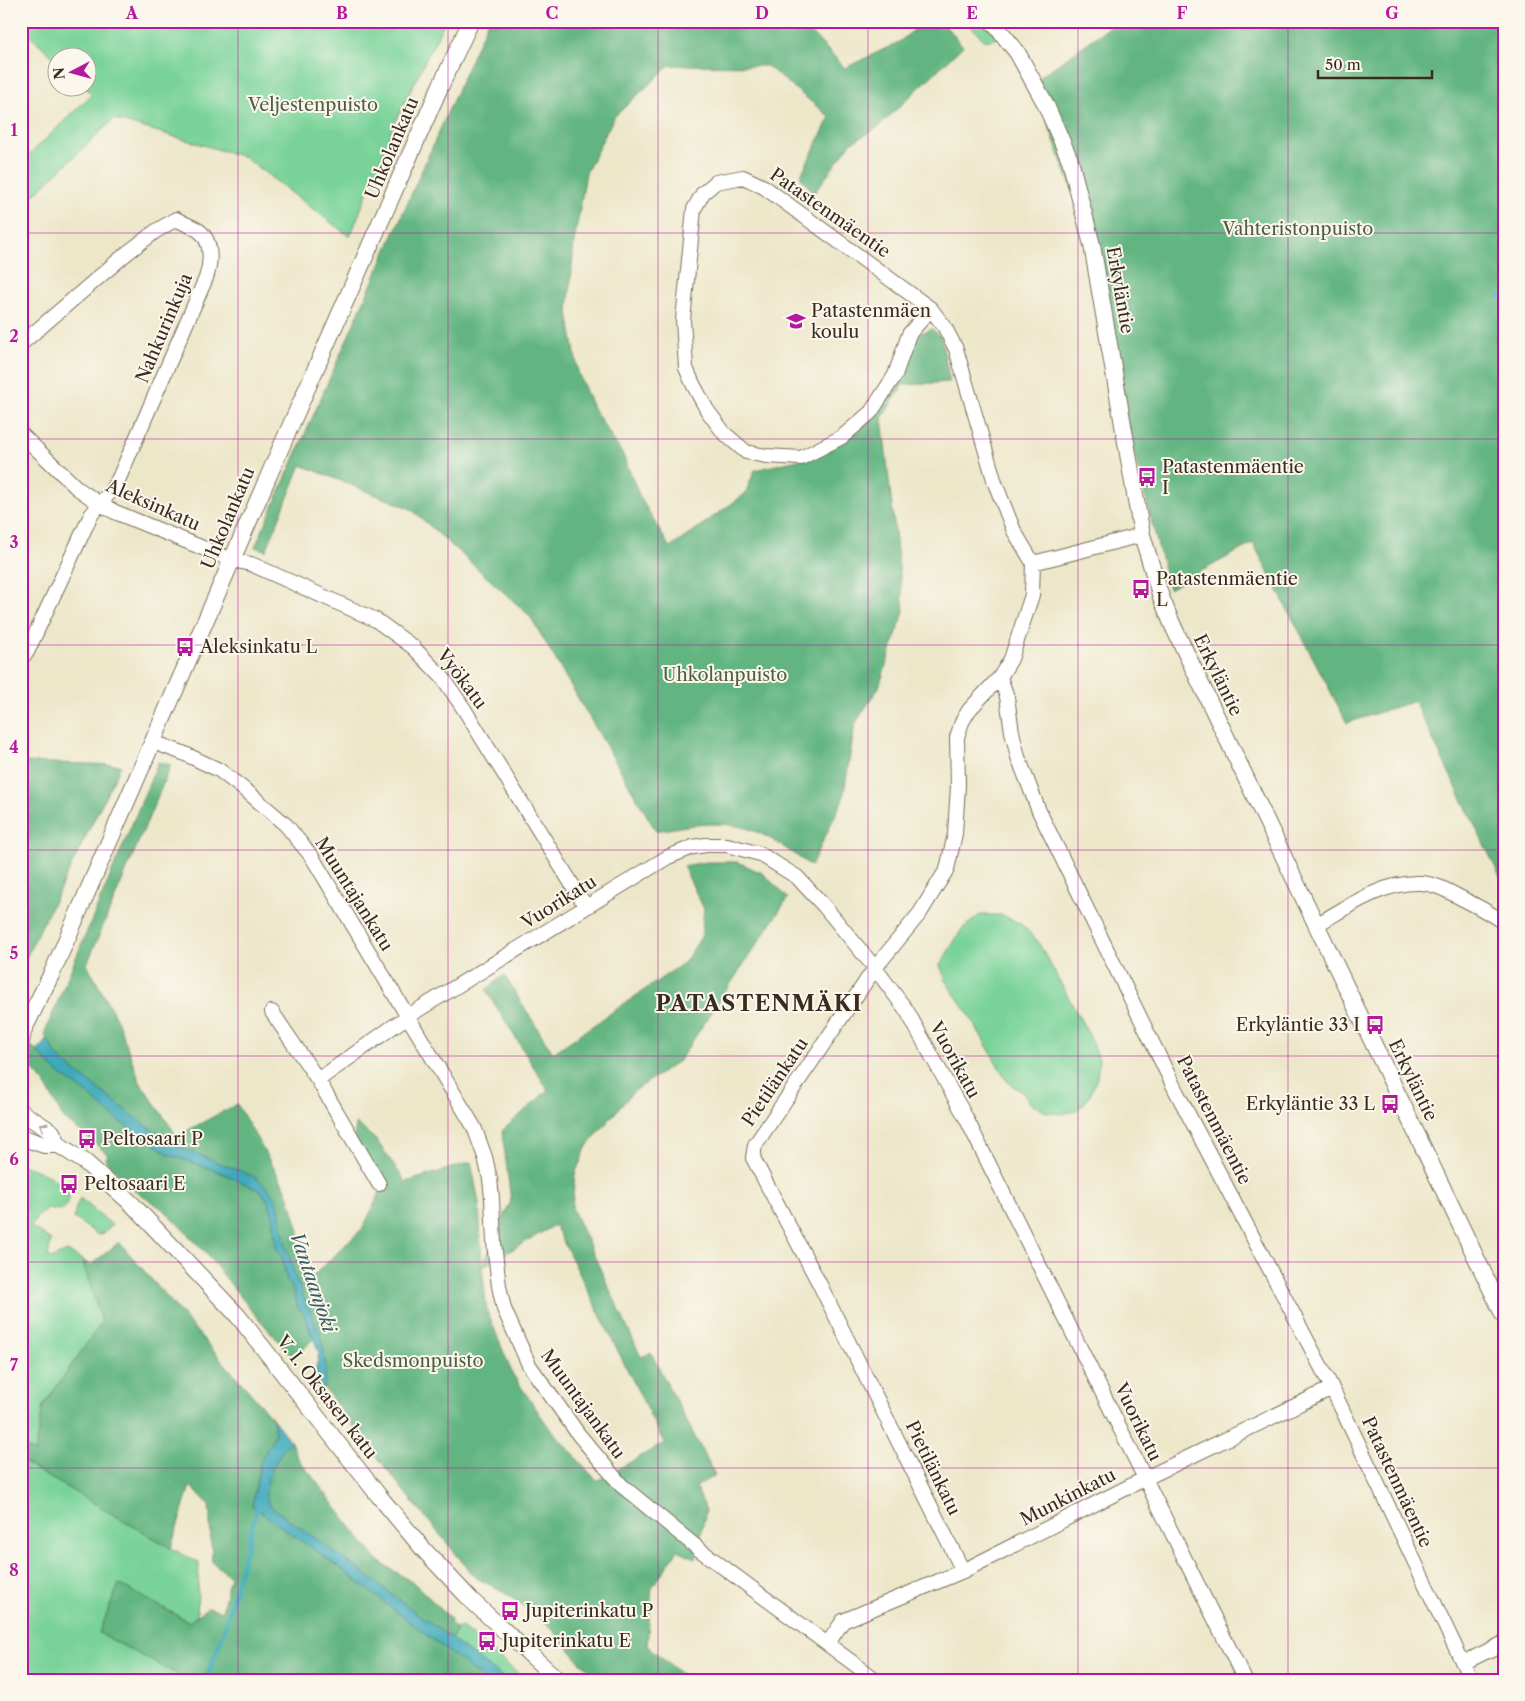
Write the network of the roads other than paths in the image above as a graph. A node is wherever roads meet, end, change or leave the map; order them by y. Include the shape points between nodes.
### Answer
1 (471, 21) edge
2 (992, 21) edge
3 (931, 309) junction
4 (21, 344) edge
5 (21, 434) edge
6 (100, 504) junction
7 (1142, 535) junction
8 (232, 560) junction
9 (1033, 563) junction
10 (21, 658) edge
11 (1000, 677) junction
12 (153, 742) junction
13 (586, 907) junction
14 (1504, 923) edge
15 (1316, 925) junction
16 (875, 968) junction
17 (272, 1012) dead end
18 (408, 1016) junction
19 (22, 1036) edge
20 (318, 1080) junction
21 (21, 1112) edge
22 (21, 1137) edge
23 (59, 1145) junction
24 (379, 1184) dead end
25 (1504, 1316) edge
26 (1332, 1388) junction
27 (1146, 1478) junction
28 (963, 1572) junction
29 (1504, 1642) edge
30 (828, 1643) junction
31 (1463, 1663) junction
32 (558, 1680) edge
33 (876, 1680) edge
34 (1245, 1680) edge
35 (1472, 1680) edge

1 - 8 street, Uhkolankatu
2 - 7 street, Erkyläntie via 1016,52 1045,103 1070,160 1092,245
3 - 3 street, Patastenmäentie via 764,187 743,178 716,182 703,193 694,209 683,320 686,368 707,410 724,433 746,452 801,458 842,437 871,412 895,375 908,334
3 - 9 street, Patastenmäentie via 956,349 995,484 1014,531
4 - 6 street, Nahkurinkuja via 127,253 176,220 200,231 208,244 206,278 119,478
5 - 6 street, Aleksinkatu via 77,488
6 - 8 street, Aleksinkatu
6 - 10 street via 28,652
7 - 9 street
7 - 15 street, Erkyläntie via 1173,626
8 - 12 street, Uhkolankatu
8 - 13 street, Vyökatu via 251,564 376,620 413,647 443,678 464,709
9 - 11 street via 1032,595 1011,659
11 - 16 street, Pietilänkatu via 969,710 957,737 955,834 947,869 920,914
11 - 26 street, Patastenmäentie via 1018,758 1039,810 1176,1091
12 - 18 street, Muuntajankatu via 219,770 286,825 312,857
12 - 19 street, Uhkolankatu
13 - 16 street, Vuorikatu via 668,857 693,847 727,846 760,854 797,877
13 - 18 street, Vuorikatu
14 - 15 street via 1441,888 1422,883 1384,889
15 - 25 street, Erkyläntie
16 - 27 street, Vuorikatu via 907,1011 966,1118
16 - 28 street, Pietilänkatu via 755,1145 753,1158
17 - 20 street
18 - 20 street
18 - 30 street, Muuntajankatu via 474,1127 485,1158 492,1198 499,1286 504,1309 529,1365 620,1485 700,1550
20 - 24 street
23 -> 21 street, V. I. Oksasen katu via 52,1132
22 - 23 street, V. I. Oksasen katu via 44,1145
23 - 32 street, V. I. Oksasen katu via 85,1162 131,1204 238,1316 424,1550
26 - 27 street, Munkinkatu
26 - 31 street, Patastenmäentie
27 - 28 street, Munkinkatu
27 - 34 street, Vuorikatu
28 - 30 street, Munkinkatu via 843,1622
29 - 31 street
30 - 33 street, Muuntajankatu
31 - 35 street, Patastenmäentie

